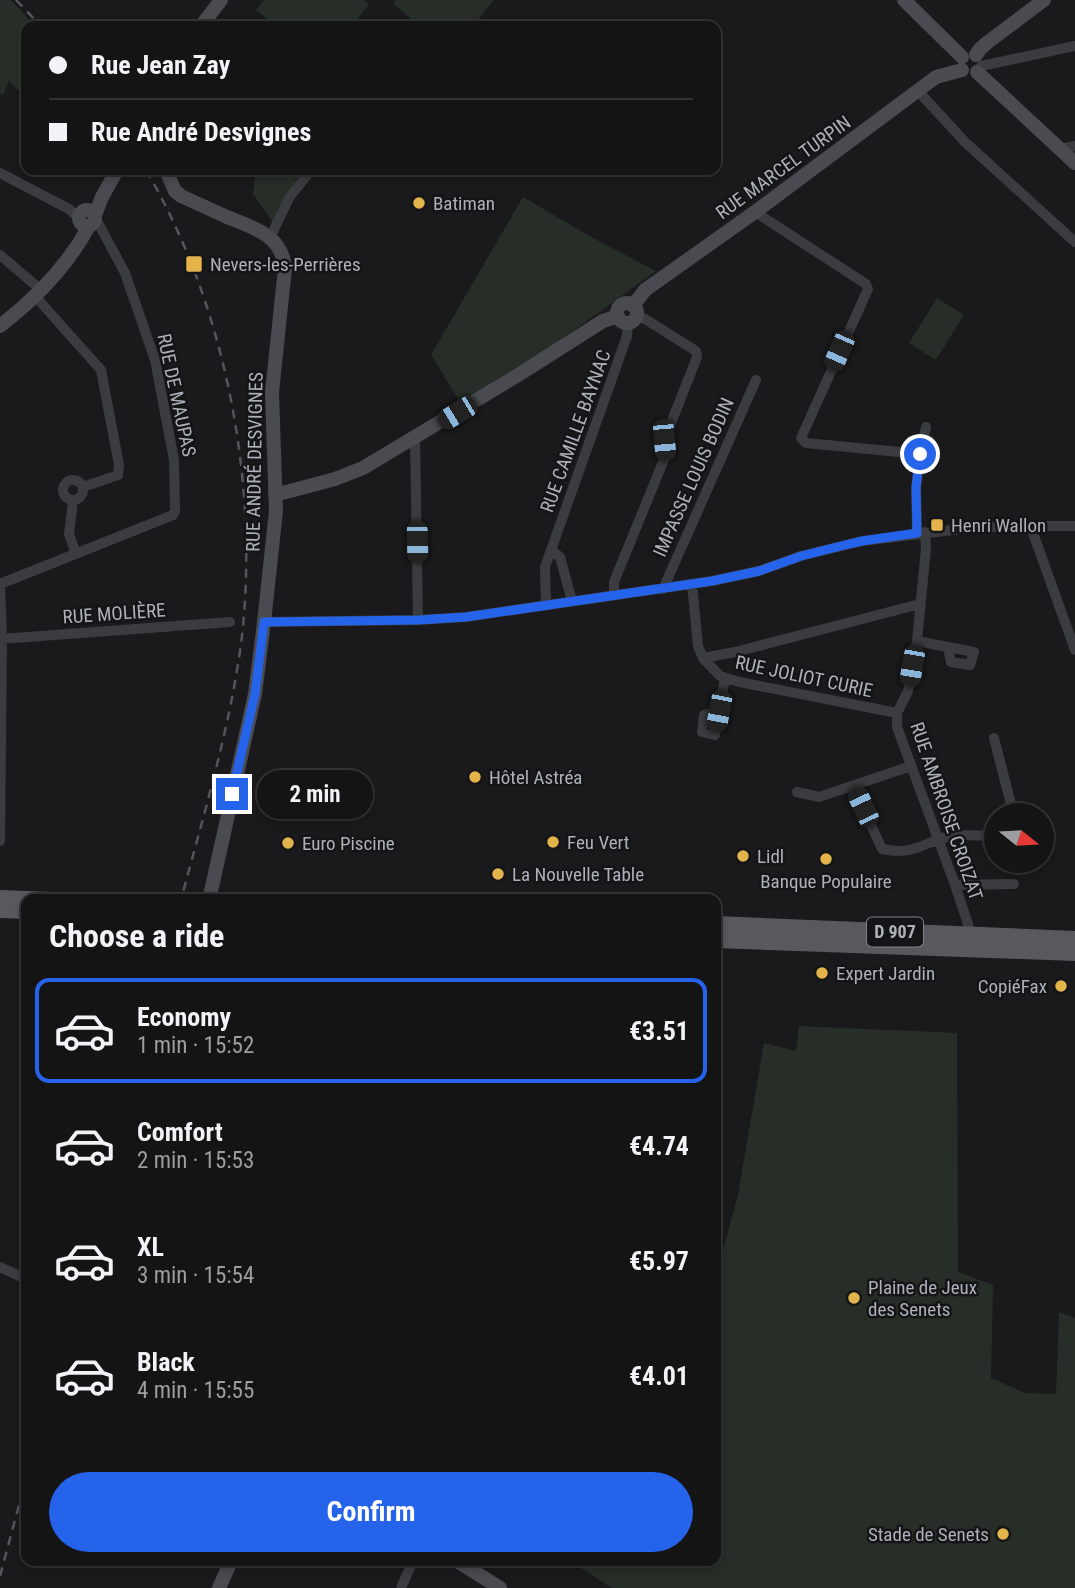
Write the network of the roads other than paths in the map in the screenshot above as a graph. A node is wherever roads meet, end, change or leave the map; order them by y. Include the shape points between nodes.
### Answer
1 (220, 0) edge
2 (904, 0) edge
3 (1044, 0) edge
4 (205, 21) edge
5 (1075, 46) edge
6 (972, 64) junction
7 (918, 91) junction
8 (1068, 147) edge
9 (1075, 163) edge
10 (0, 173) edge
11 (114, 175) edge
12 (168, 175) edge
13 (307, 175) edge
14 (755, 212) junction
15 (88, 218) junction
16 (270, 238) junction
17 (1075, 242) edge
18 (0, 255) edge
19 (38, 293) junction
20 (629, 315) junction
21 (0, 326) edge
22 (755, 380) dead end
23 (926, 427) dead end
24 (415, 438) junction
25 (920, 454) junction
26 (83, 488) junction
27 (275, 495) junction
28 (73, 501) junction
29 (1029, 525) junction
30 (1075, 526) edge
31 (921, 533) junction
32 (551, 550) junction
33 (76, 554) junction
34 (0, 584) edge
35 (692, 584) junction
36 (663, 589) junction
37 (614, 594) junction
38 (572, 601) junction
39 (920, 604) junction
40 (546, 605) junction
41 (418, 620) junction
42 (230, 622) dead end
43 (264, 622) junction
44 (1, 639) edge
45 (917, 641) junction
46 (948, 646) dead end
47 (1075, 650) edge
48 (704, 657) junction
49 (725, 678) junction
50 (719, 711) dead end
51 (897, 713) junction
52 (994, 738) dead end
53 (911, 766) junction
54 (853, 786) junction
55 (797, 792) dead end
56 (1011, 803) edge
57 (984, 836) edge
58 (0, 841) edge
59 (939, 841) junction
60 (1014, 884) dead end
61 (955, 886) junction
62 (210, 894) edge
63 (0, 898) edge
64 (21, 899) edge
65 (21, 903) edge
66 (0, 909) edge
67 (21, 911) edge
68 (721, 924) edge
69 (969, 936) junction
70 (1075, 939) edge
71 (721, 940) edge
72 (1075, 954) edge
73 (0, 1267) edge
74 (21, 1277) edge
75 (229, 1566) edge
76 (411, 1566) edge
77 (465, 1566) edge
78 (219, 1588) edge
79 (401, 1588) edge
80 (499, 1588) edge

1 - 4 street
2 - 6 street
3 - 6 street, RUE MARCEL TURPIN via 980,49
5 - 6 street
6 - 7 street, RUE MARCEL TURPIN via 936,78
6 - 8 street
7 - 14 street, RUE MARCEL TURPIN
7 - 17 street via 965,142
8 - 9 street
10 - 15 street
11 - 15 street
12 - 16 street via 181,196
13 - 16 street via 289,198
14 - 20 street, RUE MARCEL TURPIN via 645,290
14 - 25 street via 868,289 801,438 806,443
15 - 19 street via 69,255
15 - 33 street, RUE DE MAUPAS via 125,273 155,360 174,460 175,512
16 - 27 street, RUE ANDRÉ DESVIGNES via 280,249 285,268 272,392
18 - 19 street
19 - 21 street
19 - 26 street via 101,370 118,475
20 - 24 street, RUE MARCEL TURPIN via 603,321
20 - 32 street, RUE CAMILLE BAYNAC via 627,336
20 - 37 street via 645,319 696,351 697,357 664,440 666,457 614,583
22 - 36 street, IMPASSE LOUIS BODIN
23 - 25 street, RUE AMBROISE CROIZAT
24 - 27 street, RUE MARCEL TURPIN via 363,468
24 - 41 street
25 - 31 street, RUE AMBROISE CROIZAT via 916,488
26 - 28 street via 81,497
26 - 28 street via 76,480 65,482 64,496
27 - 43 street, RUE ANDRÉ DESVIGNES
28 - 33 street via 69,534
29 - 30 street
29 - 31 street
29 - 47 street
31 - 35 street via 862,541 759,571
31 - 39 street, RUE AMBROISE CROIZAT via 926,548
32 - 38 street via 560,557
32 - 40 street, RUE CAMILLE BAYNAC via 545,567
33 - 34 street, RUE DE MAUPAS
34 - 44 street
35 - 36 street
35 - 48 street via 698,646
36 - 37 street
37 - 38 street
38 - 40 street
39 - 45 street, RUE AMBROISE CROIZAT
39 - 48 street
40 - 41 street
41 - 43 street
42 - 44 street, RUE MOLIÈRE
43 - 62 street, RUE ANDRÉ DESVIGNES via 255,694
44 - 58 street
45 - 46 street
45 - 51 street, RUE AMBROISE CROIZAT via 908,691
48 - 49 street, RUE JOLIOT CURIE
49 - 50 street
49 - 51 street, RUE JOLIOT CURIE
51 - 53 street, RUE AMBROISE CROIZAT via 897,727
52 - 56 street
53 - 54 street
53 - 59 street, RUE AMBROISE CROIZAT
54 - 55 street via 819,797
54 - 59 street via 882,849 915,850
57 - 59 street
59 - 61 street, RUE AMBROISE CROIZAT
60 - 61 street
61 - 69 street, RUE AMBROISE CROIZAT
63 - 64 main road
65 - 66 street via 7,902
66 - 67 main road
68 - 69 main road, D 907
69 - 70 main road, D 907
71 - 72 main road, D 907
73 - 74 street
75 - 78 street
76 - 79 street
77 - 80 street

